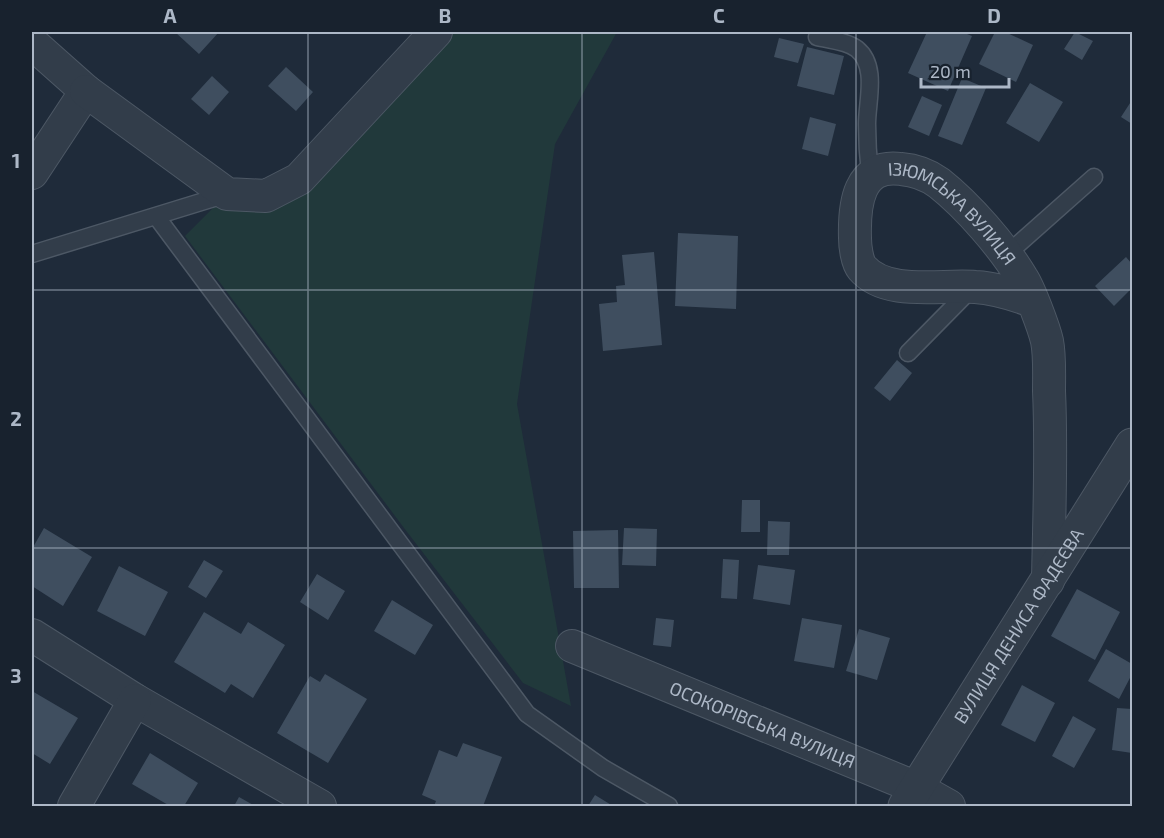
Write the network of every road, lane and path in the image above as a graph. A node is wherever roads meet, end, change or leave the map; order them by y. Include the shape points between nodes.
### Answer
1 (435, 32) edge
2 (817, 37) dead end
3 (32, 44) edge
4 (86, 91) junction
5 (32, 173) edge
6 (870, 174) junction
7 (1094, 177) dead end
8 (227, 194) junction
9 (156, 216) junction
10 (32, 254) edge
11 (1006, 255) junction
12 (974, 287) junction
13 (1032, 301) junction
14 (908, 353) dead end
15 (1132, 445) edge
16 (1048, 581) junction
17 (32, 635) edge
18 (572, 646) dead end
19 (135, 700) junction
20 (911, 797) edge
21 (75, 807) edge
22 (320, 807) edge
23 (669, 807) edge
24 (949, 807) edge

1 - 8 street via 299,179 266,196
2 - 6 lane via 854,46 867,64
3 - 4 street
4 - 5 street
4 - 8 street
6 - 11 street, ІЗЮМСЬКА ВУЛИЦЯ via 889,167 913,170 937,182 982,224
6 - 12 street, ІЗЮМСЬКА ВУЛИЦЯ via 859,193 854,217 861,267 882,283 926,288
7 - 11 lane
8 - 9 lane
9 - 10 lane
9 - 23 lane via 526,714 603,768
11 - 13 street, ІЗЮМСЬКА ВУЛИЦЯ
12 - 13 street, ІЗЮМСЬКА ВУЛИЦЯ
12 - 14 lane
13 - 16 street, ІЗЮМСЬКА ВУЛИЦЯ via 1047,341 1051,416
15 - 16 street, ВУЛИЦЯ ДЕНИСА ФАДЄЄВА
16 - 20 street, ВУЛИЦЯ ДЕНИСА ФАДЄЄВА
17 - 19 street
18 - 20 street, ОСОКОРІВСЬКА ВУЛИЦЯ
19 - 21 street
19 - 22 street
20 - 24 street, ОСОКОРІВСЬКА ВУЛИЦЯ

